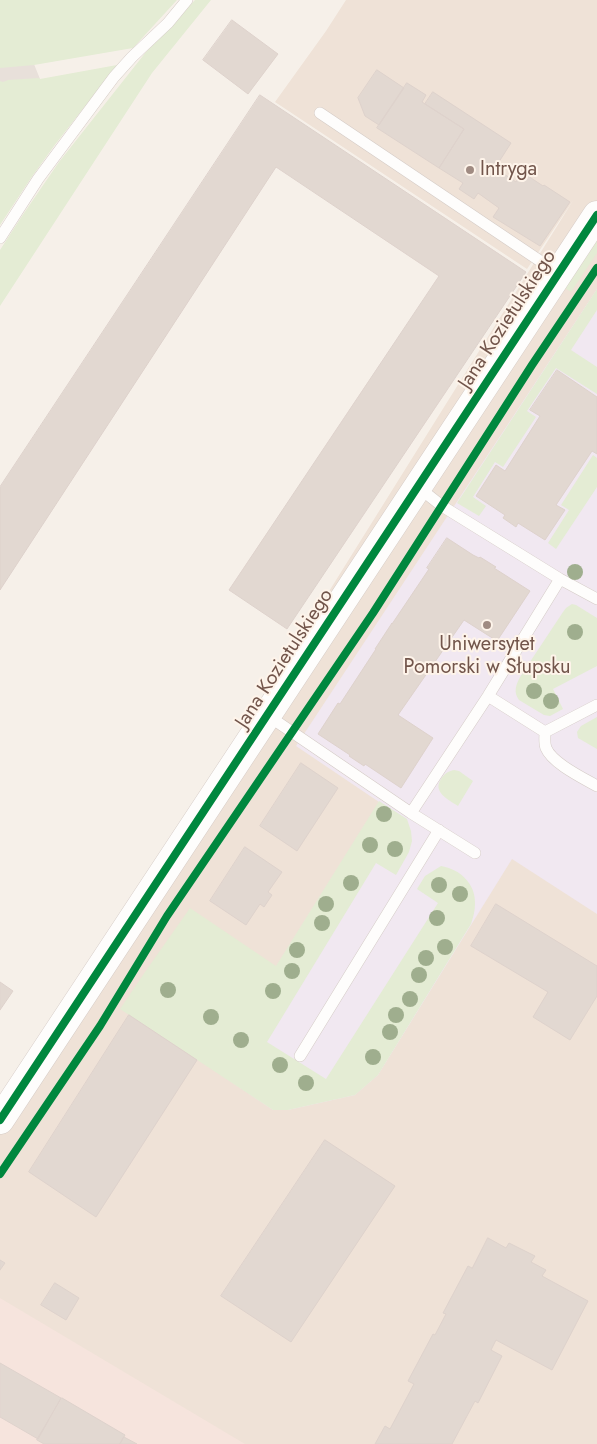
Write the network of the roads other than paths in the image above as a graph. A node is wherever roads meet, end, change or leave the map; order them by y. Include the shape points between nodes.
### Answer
1 (187, 0) edge
2 (320, 113) dead end
3 (597, 215) edge
4 (0, 238) edge
5 (558, 273) junction
6 (418, 487) junction
7 (560, 579) junction
8 (597, 599) edge
9 (488, 696) junction
10 (597, 705) edge
11 (267, 715) junction
12 (545, 732) junction
13 (597, 786) edge
14 (411, 812) junction
15 (438, 830) junction
16 (474, 853) dead end
17 (300, 1056) dead end
18 (0, 1120) edge

1 - 4 lane via 114,77 38,179
2 - 5 lane
3 - 5 street, Jana Kozietulskiego
5 - 6 street, Jana Kozietulskiego
6 - 7 lane via 442,506
6 - 11 street, Jana Kozietulskiego
7 - 8 lane
7 - 9 lane
9 - 12 lane
9 - 14 lane
10 - 12 lane
11 - 14 lane
11 - 18 street, Jana Kozietulskiego
12 - 13 lane via 550,755
14 - 15 lane
15 - 16 lane
15 - 17 lane

